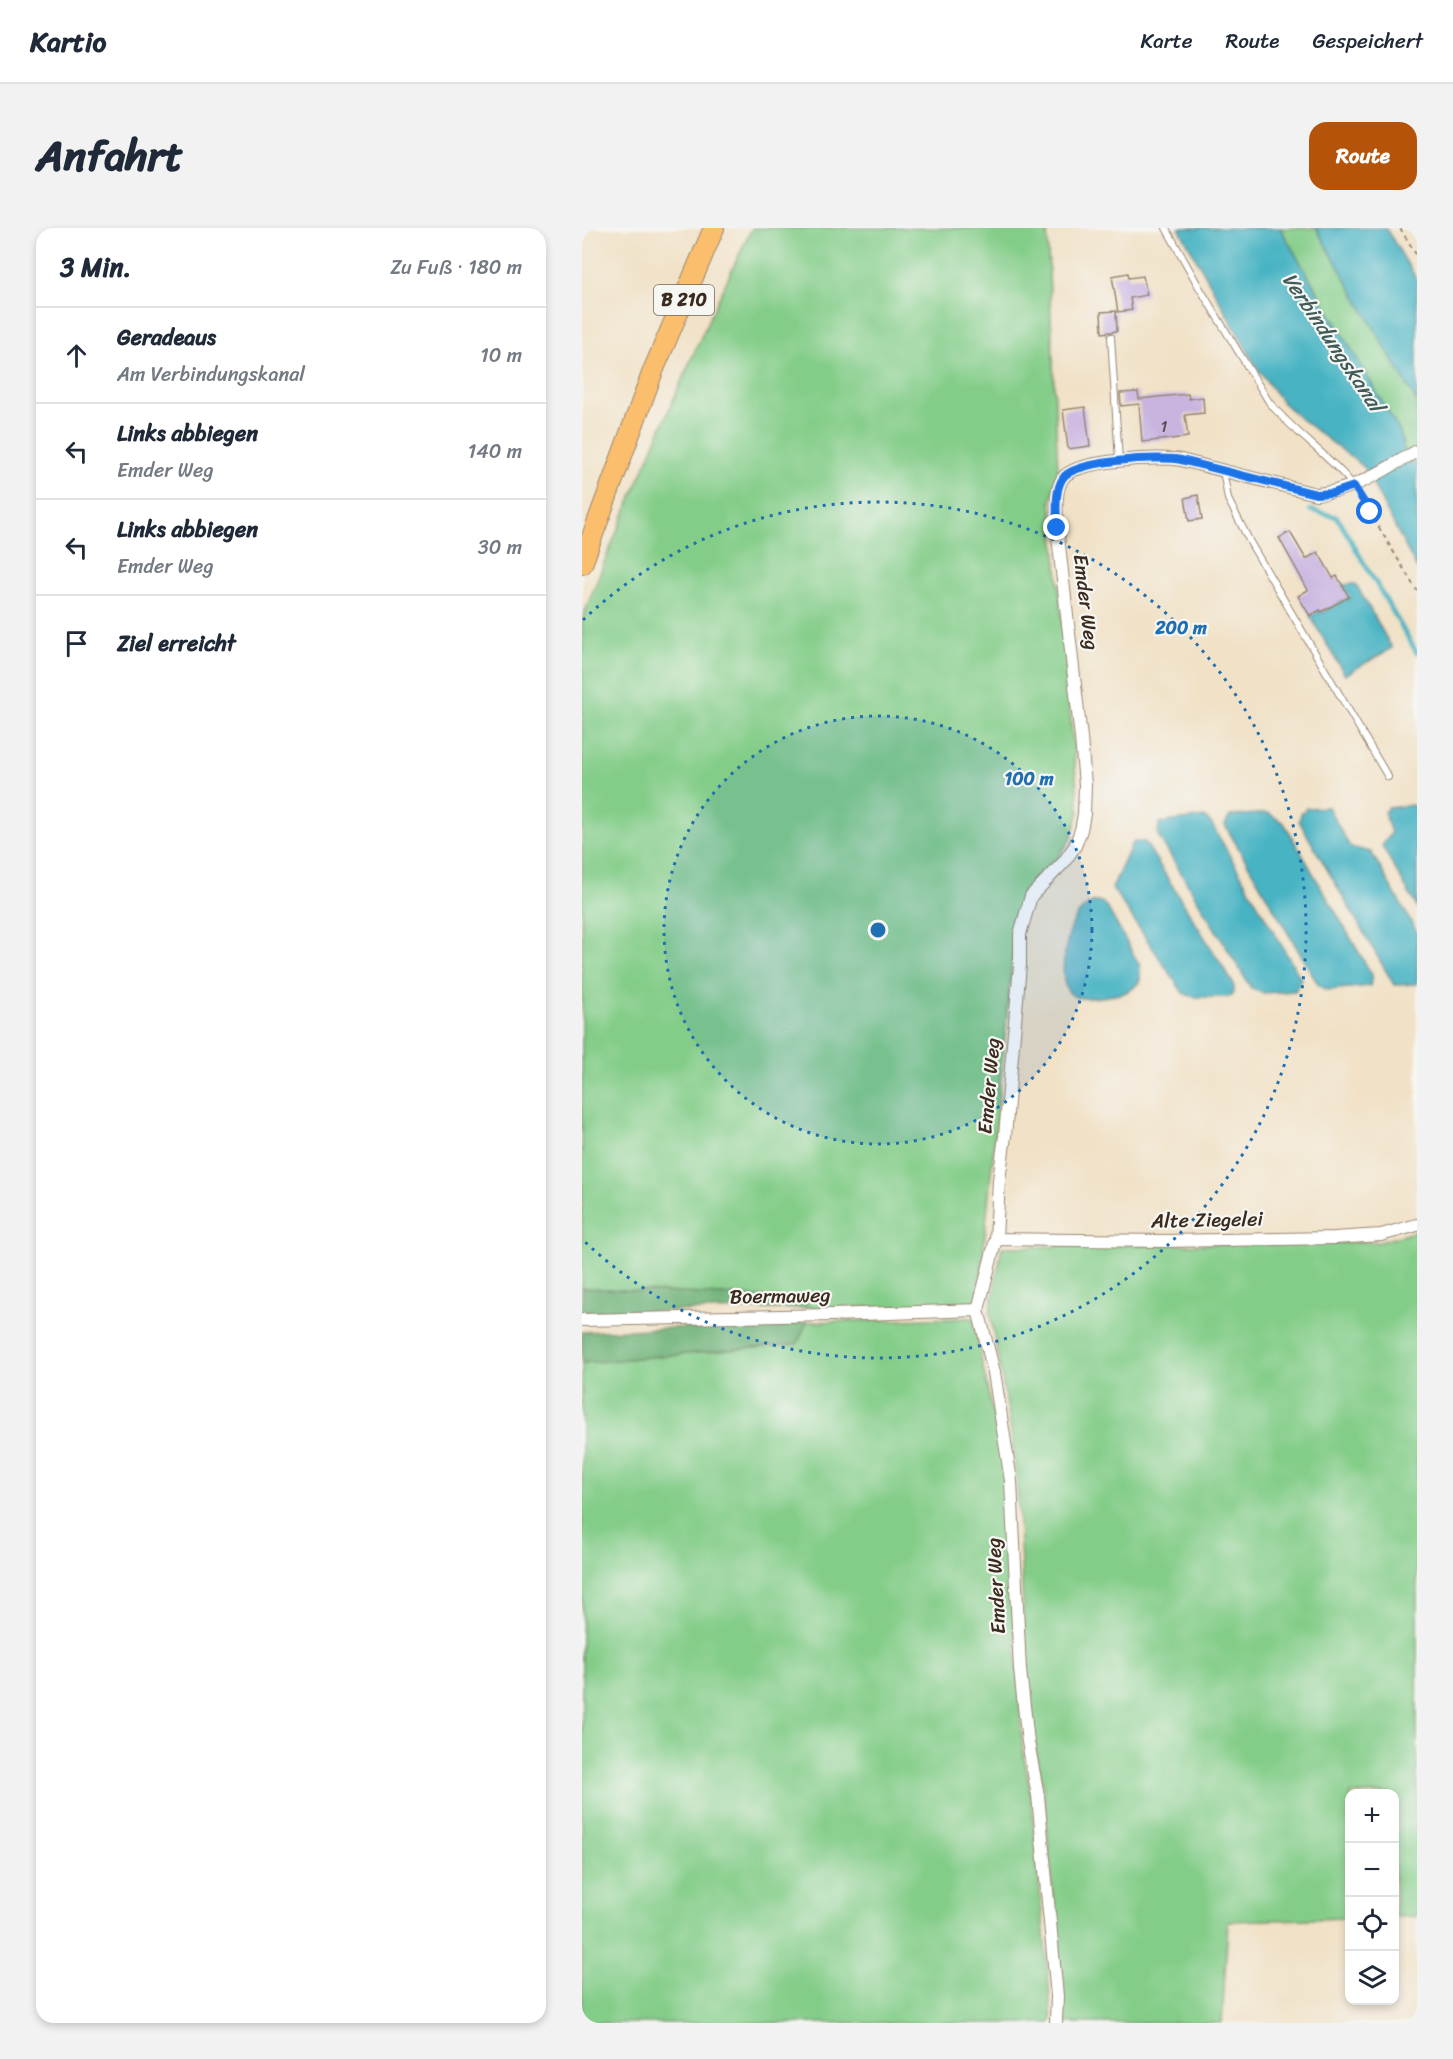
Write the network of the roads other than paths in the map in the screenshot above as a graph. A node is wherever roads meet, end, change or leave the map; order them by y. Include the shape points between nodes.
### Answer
1 (714, 228) edge
2 (1166, 228) edge
3 (1111, 337) dead end
4 (1416, 451) edge
5 (1119, 462) junction
6 (1223, 471) junction
7 (1359, 483) junction
8 (582, 564) edge
9 (1388, 777) dead end
10 (1417, 1225) edge
11 (996, 1239) junction
12 (978, 1310) junction
13 (582, 1320) edge
14 (1056, 2023) edge

1 - 8 main road, B 210 via 653,371
2 - 7 lane via 1269,402
3 - 5 lane
4 - 7 street, Emder Weg
5 - 6 street, Emder Weg via 1173,459
5 - 11 street, Emder Weg via 1070,471 1061,481 1057,504 1081,738 1084,814 1075,846 1031,896 1020,934
6 - 7 street, Emder Weg via 1316,494 1333,493
6 - 9 lane via 1228,499 1251,544
10 - 11 street, Alte Ziegelei via 1381,1235 1334,1238
11 - 12 street, Emder Weg
12 - 13 street, Boermaweg
12 - 14 street, Emder Weg via 994,1372 1011,1481 1020,1670 1038,1796 1057,1996

